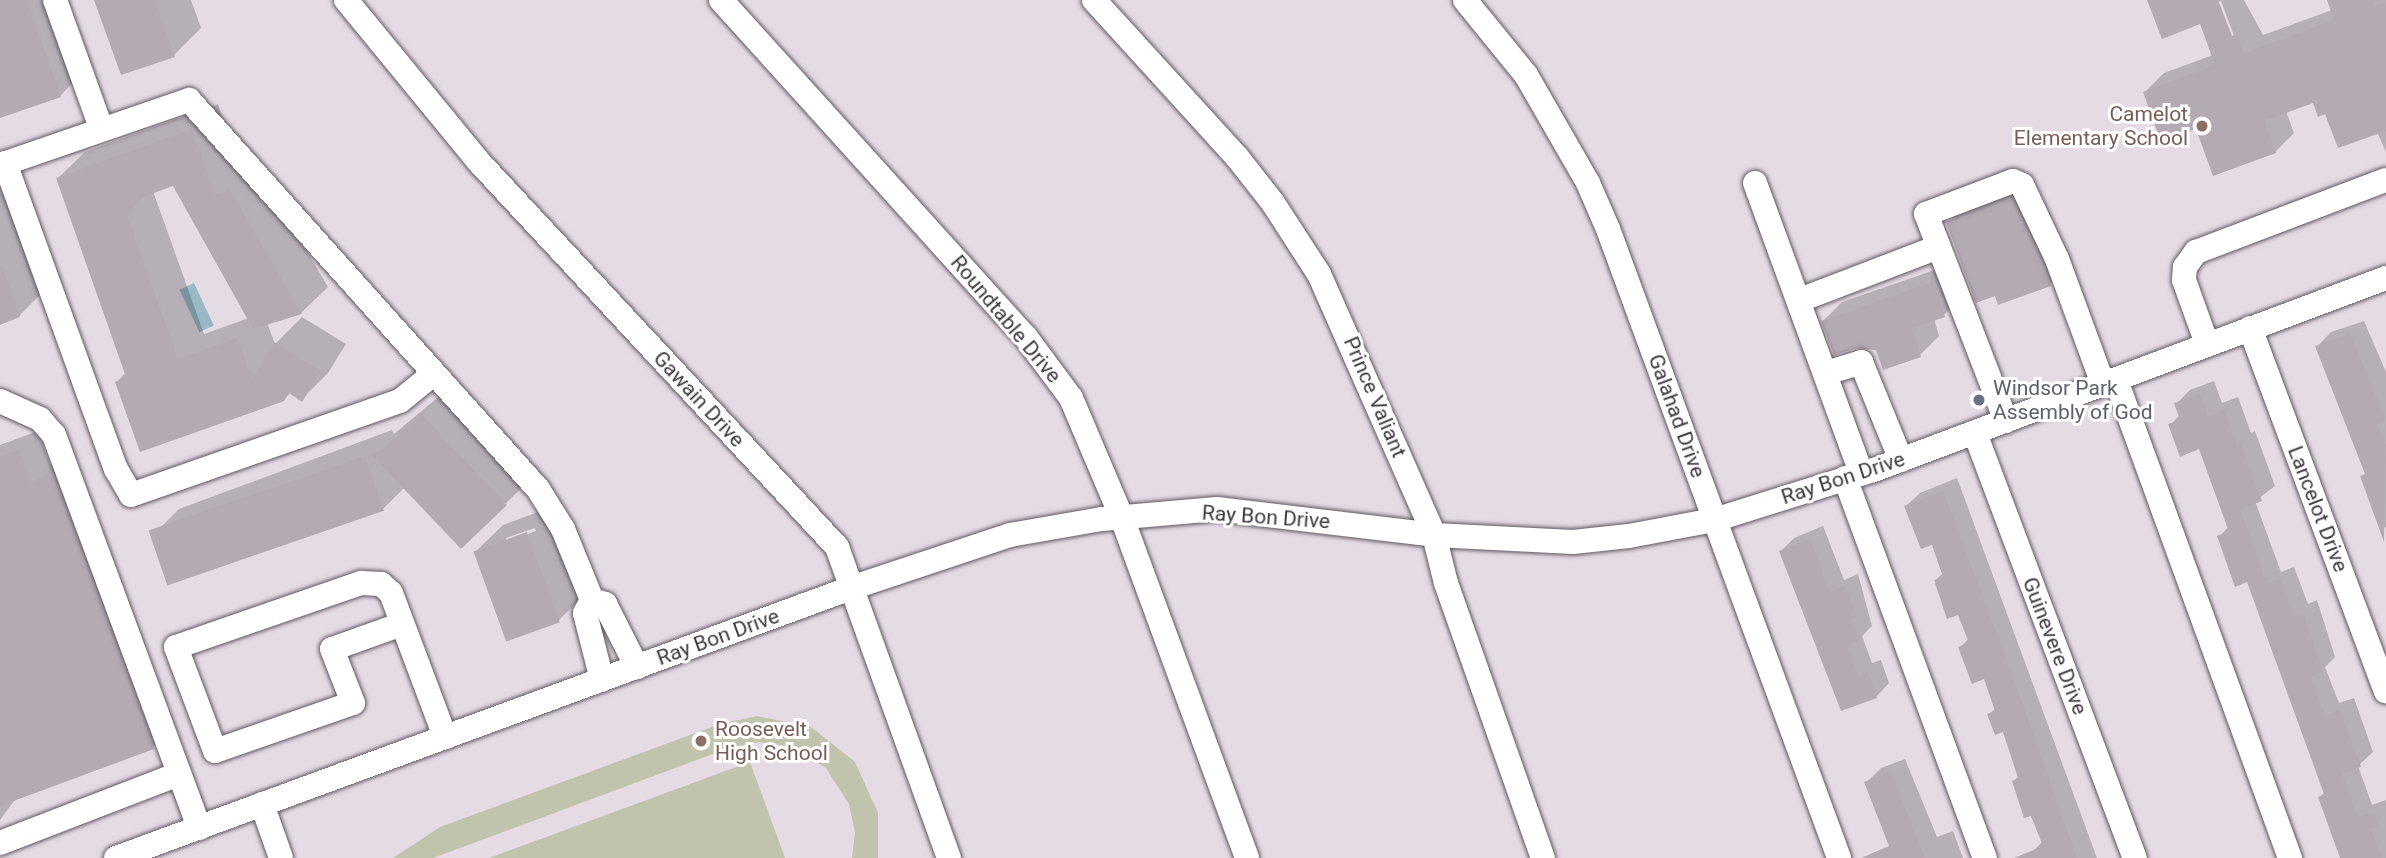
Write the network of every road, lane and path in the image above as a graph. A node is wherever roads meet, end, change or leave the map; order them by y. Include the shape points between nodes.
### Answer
1 (55, 0) edge
2 (345, 0) edge
3 (721, 0) edge
4 (1094, 0) edge
5 (1465, 0) edge
6 (100, 128) junction
7 (2, 164) edge
8 (2386, 180) edge
9 (1755, 183) dead end
10 (1938, 247) junction
11 (2386, 278) edge
12 (1800, 300) junction
13 (2250, 328) junction
14 (2207, 344) junction
15 (1826, 373) junction
16 (432, 375) junction
17 (2109, 382) junction
18 (0, 401) edge
19 (2006, 421) junction
20 (1975, 433) junction
21 (1901, 460) junction
22 (1853, 476) junction
23 (1122, 518) junction
24 (1714, 520) junction
25 (1434, 536) junction
26 (851, 588) junction
27 (592, 600) junction
28 (402, 624) junction
29 (637, 667) junction
30 (602, 680) junction
31 (2386, 691) edge
32 (445, 737) junction
33 (179, 774) junction
34 (261, 804) junction
35 (199, 828) junction
36 (0, 842) edge
37 (116, 858) edge
38 (281, 858) edge
39 (949, 858) edge
40 (1247, 858) edge
41 (1543, 858) edge
42 (1839, 858) edge
43 (1985, 858) edge
44 (2135, 858) edge
45 (2290, 858) edge

1 - 6 street
2 - 26 street, Gawain Drive via 479,162 837,547
3 - 23 street, Roundtable Drive via 1051,368 1088,430
4 - 25 street, Prince Valiant via 1237,157 1319,274
5 - 24 street, Galahad Drive via 1526,75 1588,183
6 - 7 street
6 - 16 street via 189,100
7 - 16 street via 116,469 131,495 400,401
8 - 14 street via 2196,252 2185,267 2184,280
9 - 12 street
10 - 12 street
10 - 17 street via 1926,214 2019,183
10 - 19 street
11 - 13 street, Ray Bon Drive
12 - 15 street
13 - 14 street, Ray Bon Drive
13 - 31 street, Lancelot Drive
14 - 17 street, Ray Bon Drive
15 - 21 street via 1861,362
15 - 22 street
16 - 27 street via 538,489 563,529
17 - 19 street, Ray Bon Drive
17 - 45 street
18 - 33 street via 40,419 54,435
19 - 20 street, Ray Bon Drive
20 - 21 street, Ray Bon Drive
20 - 44 street, Guinevere Drive
21 - 22 street, Ray Bon Drive
22 - 24 street, Ray Bon Drive
22 - 43 street
23 - 25 street, Ray Bon Drive via 1217,509
23 - 26 street, Ray Bon Drive via 1010,535
23 - 40 street, Roundtable Drive
24 - 25 street, Ray Bon Drive via 1573,542
24 - 42 street, Galahad Drive
25 - 41 street, Prince Valiant via 1454,609
26 - 29 street, Ray Bon Drive
26 - 39 street, Gawain Drive
27 - 29 street via 605,604
27 - 30 street via 584,613
28 - 28 street via 391,593 381,584 361,583 176,647 215,751 353,703 332,649
28 - 32 street
29 - 30 street, Ray Bon Drive
30 - 32 street, Ray Bon Drive
32 - 34 street, Ray Bon Drive
33 - 35 street
33 - 36 street
34 - 35 street, Ray Bon Drive
34 - 38 street
35 - 37 street, Ray Bon Drive

